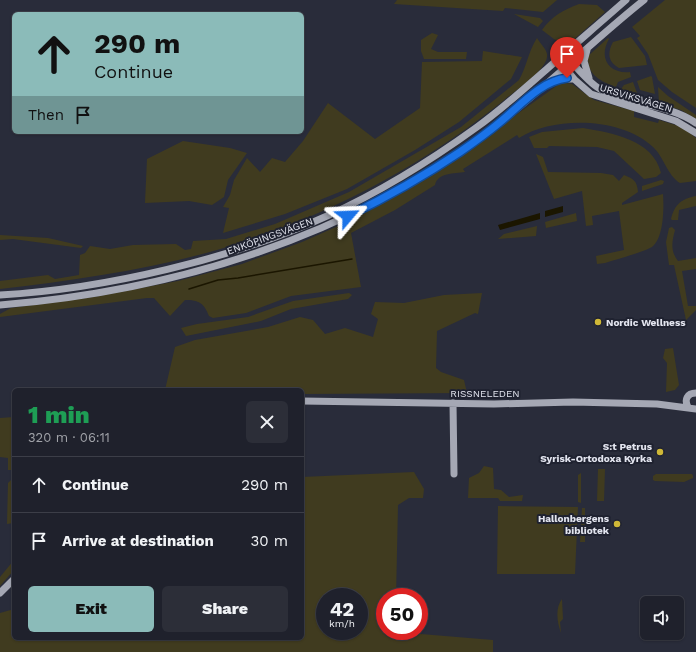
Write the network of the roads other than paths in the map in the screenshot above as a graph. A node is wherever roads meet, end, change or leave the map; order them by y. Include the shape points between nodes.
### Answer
1 (626, 0) edge
2 (644, 0) edge
3 (588, 48) junction
4 (564, 54) junction
5 (558, 59) junction
6 (572, 62) junction
7 (565, 68) junction
8 (574, 79) junction
9 (591, 82) junction
10 (545, 85) junction
11 (696, 123) edge
12 (696, 132) edge
13 (0, 295) edge
14 (0, 305) edge
15 (696, 393) edge
16 (686, 397) junction
17 (304, 401) edge
18 (453, 403) junction
19 (667, 404) junction
20 (688, 407) junction
21 (696, 409) edge
22 (454, 474) dead end
23 (12, 581) edge
24 (0, 593) edge

1 - 4 main road, ENKÖPINGSVÄGEN
2 - 3 main road, ENKÖPINGSVÄGEN
3 - 6 main road, ENKÖPINGSVÄGEN
3 - 9 main road via 584,61
4 - 5 main road, ENKÖPINGSVÄGEN
4 - 6 main road, URSVIKSVÄGEN
5 - 7 main road, URSVIKSVÄGEN
5 - 13 main road, ENKÖPINGSVÄGEN via 485,121 443,151 374,193 327,216 275,237 140,275 75,287
6 - 7 main road, ENKÖPINGSVÄGEN
6 - 9 main road, URSVIKSVÄGEN
7 - 8 main road, URSVIKSVÄGEN
7 - 10 main road, ENKÖPINGSVÄGEN
8 - 10 main road via 562,78
8 - 12 main road, URSVIKSVÄGEN via 598,98 676,120
9 - 11 main road, URSVIKSVÄGEN via 606,92 673,111
10 - 14 main road, ENKÖPINGSVÄGEN via 490,131 431,171 366,207 301,237 231,261 163,279 80,295
15 - 16 main road, RISSNELEDEN
16 - 19 main road, RISSNELEDEN
16 - 20 main road
17 - 18 main road, RISSNELEDEN
18 - 19 main road, RISSNELEDEN
18 - 22 main road
19 - 20 main road, RISSNELEDEN
20 - 21 main road, RISSNELEDEN
23 - 24 main road

